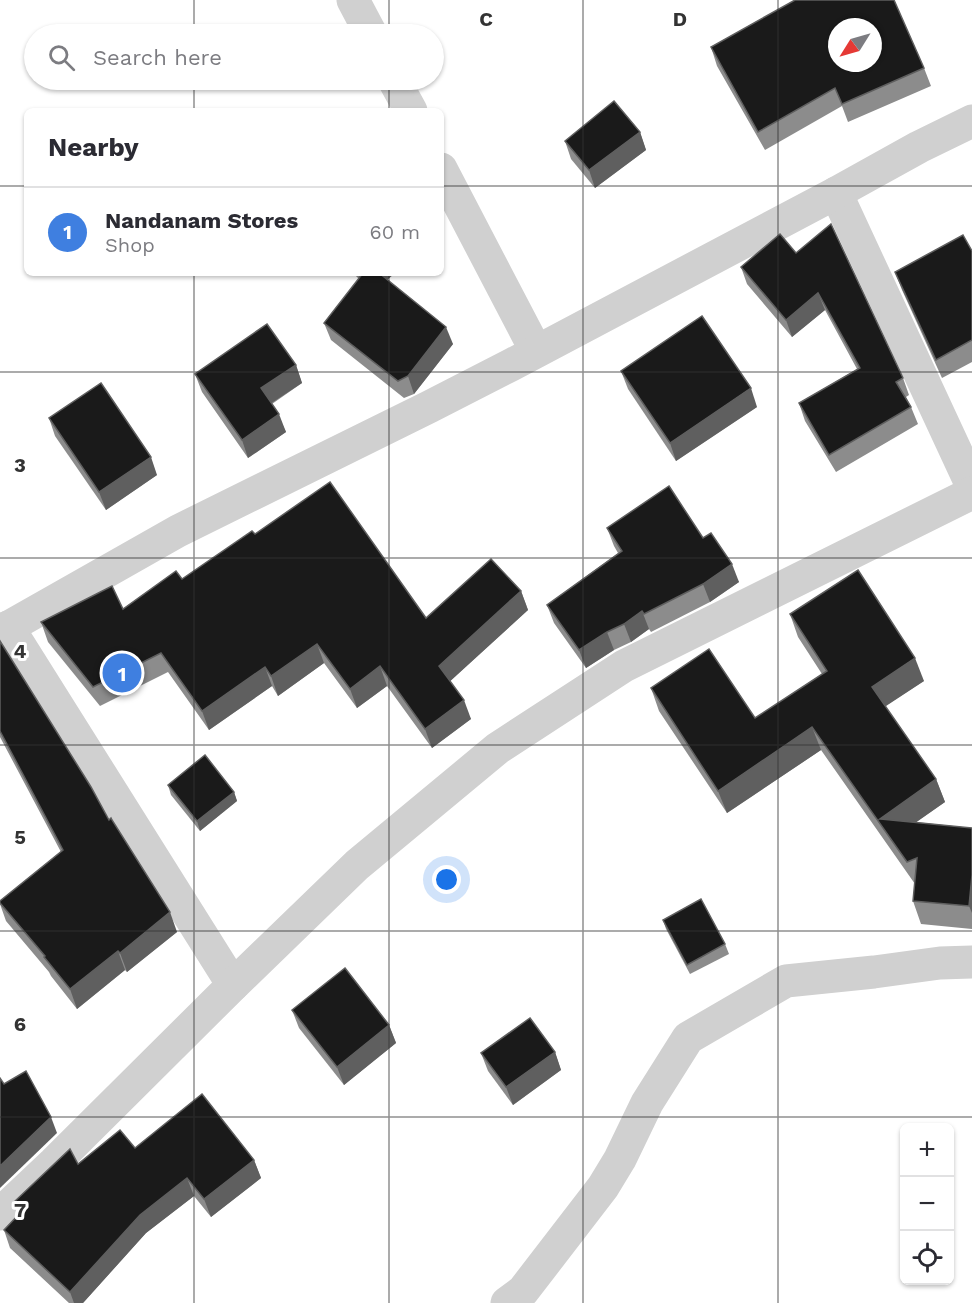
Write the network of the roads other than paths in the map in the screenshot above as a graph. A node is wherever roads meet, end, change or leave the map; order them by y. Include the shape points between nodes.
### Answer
1 (353, 0) edge
2 (366, 24) edge
3 (399, 90) edge
4 (409, 108) edge
5 (972, 121) edge
6 (444, 175) edge
7 (836, 193) junction
8 (537, 351) junction
9 (972, 486) edge
10 (972, 493) edge
11 (4, 629) edge
12 (972, 962) edge
13 (233, 985) junction
14 (0, 1214) edge
15 (507, 1303) edge

1 - 2 street
3 - 4 street
5 - 7 street
6 - 8 street
7 - 8 street
7 - 9 street
8 - 11 street via 178,531
10 - 13 street via 624,666 498,748 357,865
11 - 13 street
12 - 15 street via 786,981 688,1038 647,1103 603,1187 523,1291
13 - 14 street

